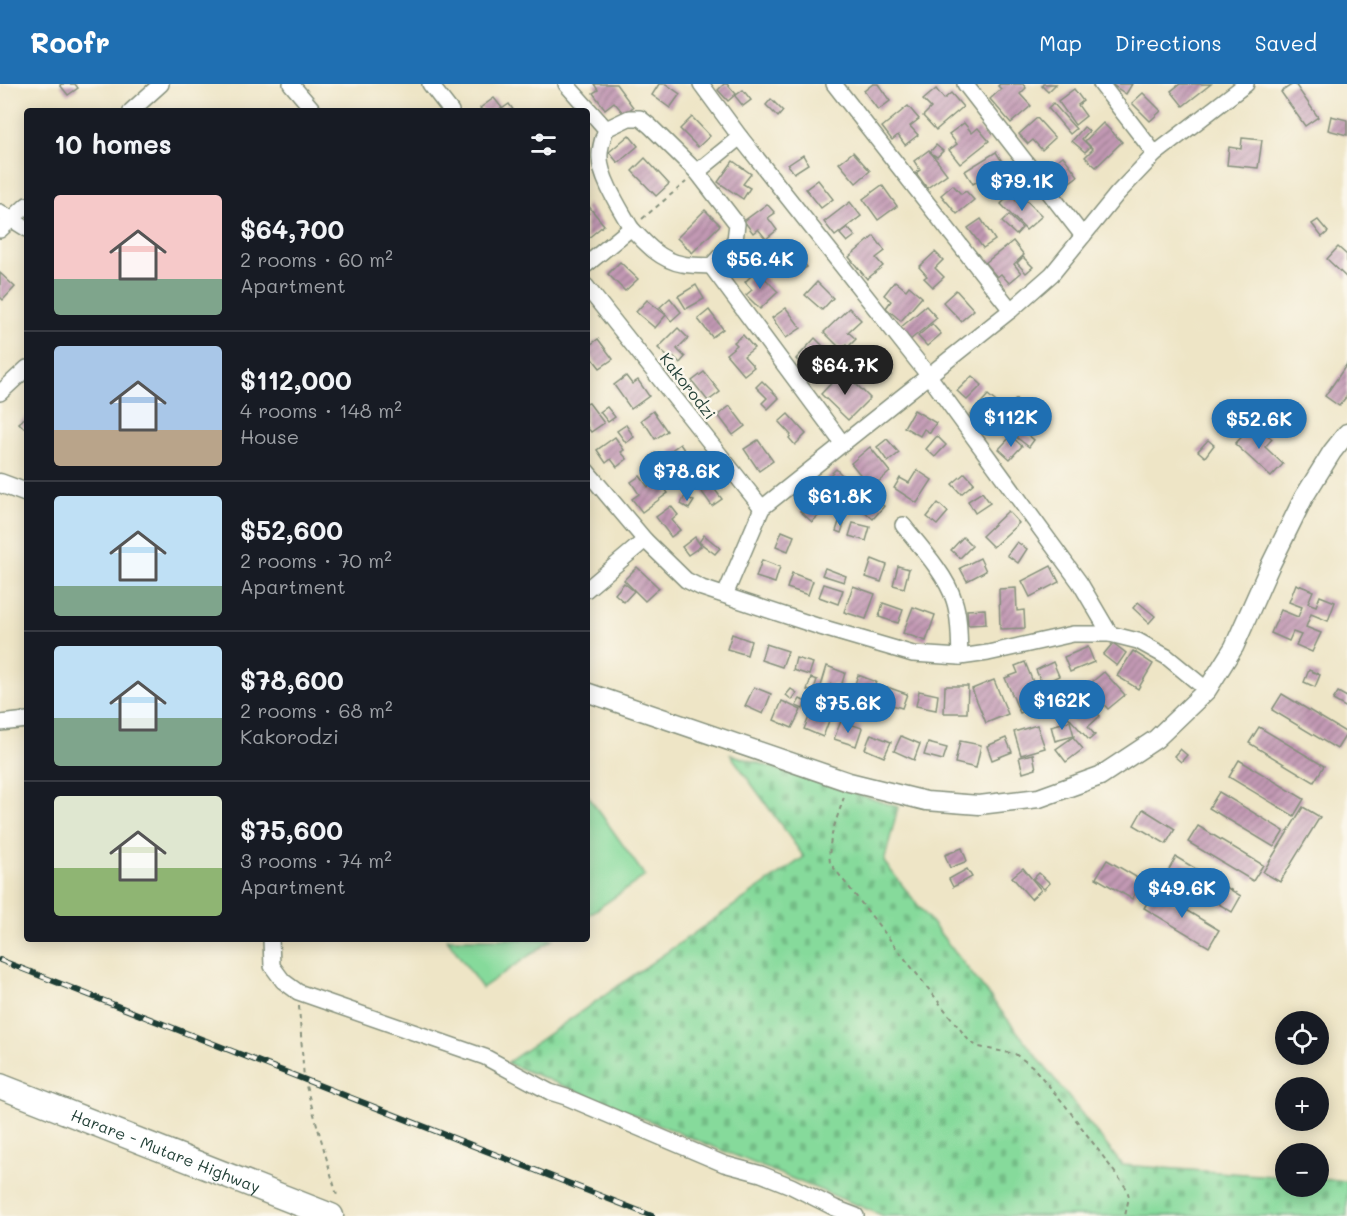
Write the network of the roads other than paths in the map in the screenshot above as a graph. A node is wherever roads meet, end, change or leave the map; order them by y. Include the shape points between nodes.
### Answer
1 (160, 84) edge
2 (291, 84) edge
3 (430, 84) edge
4 (566, 84) edge
5 (701, 84) edge
6 (834, 84) edge
7 (965, 84) edge
8 (1101, 84) edge
9 (1246, 84) edge
10 (134, 108) edge
11 (311, 108) edge
12 (449, 108) edge
13 (587, 108) edge
14 (590, 111) edge
15 (606, 129) junction
16 (740, 137) junction
17 (1155, 154) junction
18 (697, 172) junction
19 (24, 208) edge
20 (4, 220) edge
21 (631, 228) junction
22 (24, 229) edge
23 (1083, 236) junction
24 (590, 263) edge
25 (711, 266) junction
26 (590, 290) edge
27 (1011, 310) junction
28 (24, 371) edge
29 (929, 376) junction
30 (0, 393) edge
31 (1347, 433) edge
32 (843, 444) junction
33 (590, 475) edge
34 (0, 483) edge
35 (24, 492) edge
36 (762, 508) junction
37 (903, 525) dead end
38 (645, 540) junction
39 (590, 587) edge
40 (725, 595) junction
41 (1110, 634) junction
42 (960, 657) junction
43 (1207, 690) junction
44 (590, 693) edge
45 (24, 720) edge
46 (0, 723) edge
47 (271, 942) edge
48 (0, 1086) edge
49 (336, 1210) edge
50 (856, 1216) edge

1 - 10 street
2 - 11 street
3 - 12 street
4 - 13 street
5 - 16 street
6 - 27 street
7 - 23 street
8 - 17 street
9 - 17 street
14 - 15 street
15 - 18 street via 629,118 640,118
15 - 21 street via 600,157 602,169
16 - 18 street
16 - 29 street
17 - 23 street
18 - 25 street via 737,224 735,240
19 - 20 street
20 - 22 street
21 - 24 street
21 - 25 street via 664,257 681,264
23 - 27 street via 1052,274
25 - 32 street
26 - 36 street, Kakorodzi
27 - 29 street
28 - 30 street
29 - 32 street
29 - 41 street via 1074,574
31 - 43 street via 1304,497 1234,647
32 - 36 street
33 - 38 street
34 - 35 street
36 - 40 street
37 - 42 street via 948,584 958,619
38 - 39 street
38 - 40 street via 686,580
40 - 42 street via 913,654
41 - 42 street via 1073,634
41 - 43 street via 1138,641 1167,657
43 - 44 street via 1155,739 1100,776 1039,798 979,805 926,801 849,782
45 - 46 street
47 - 50 street via 272,966 298,992 485,1057 550,1092 724,1164 761,1174
48 - 49 highway, Harare - Mutare Highway

